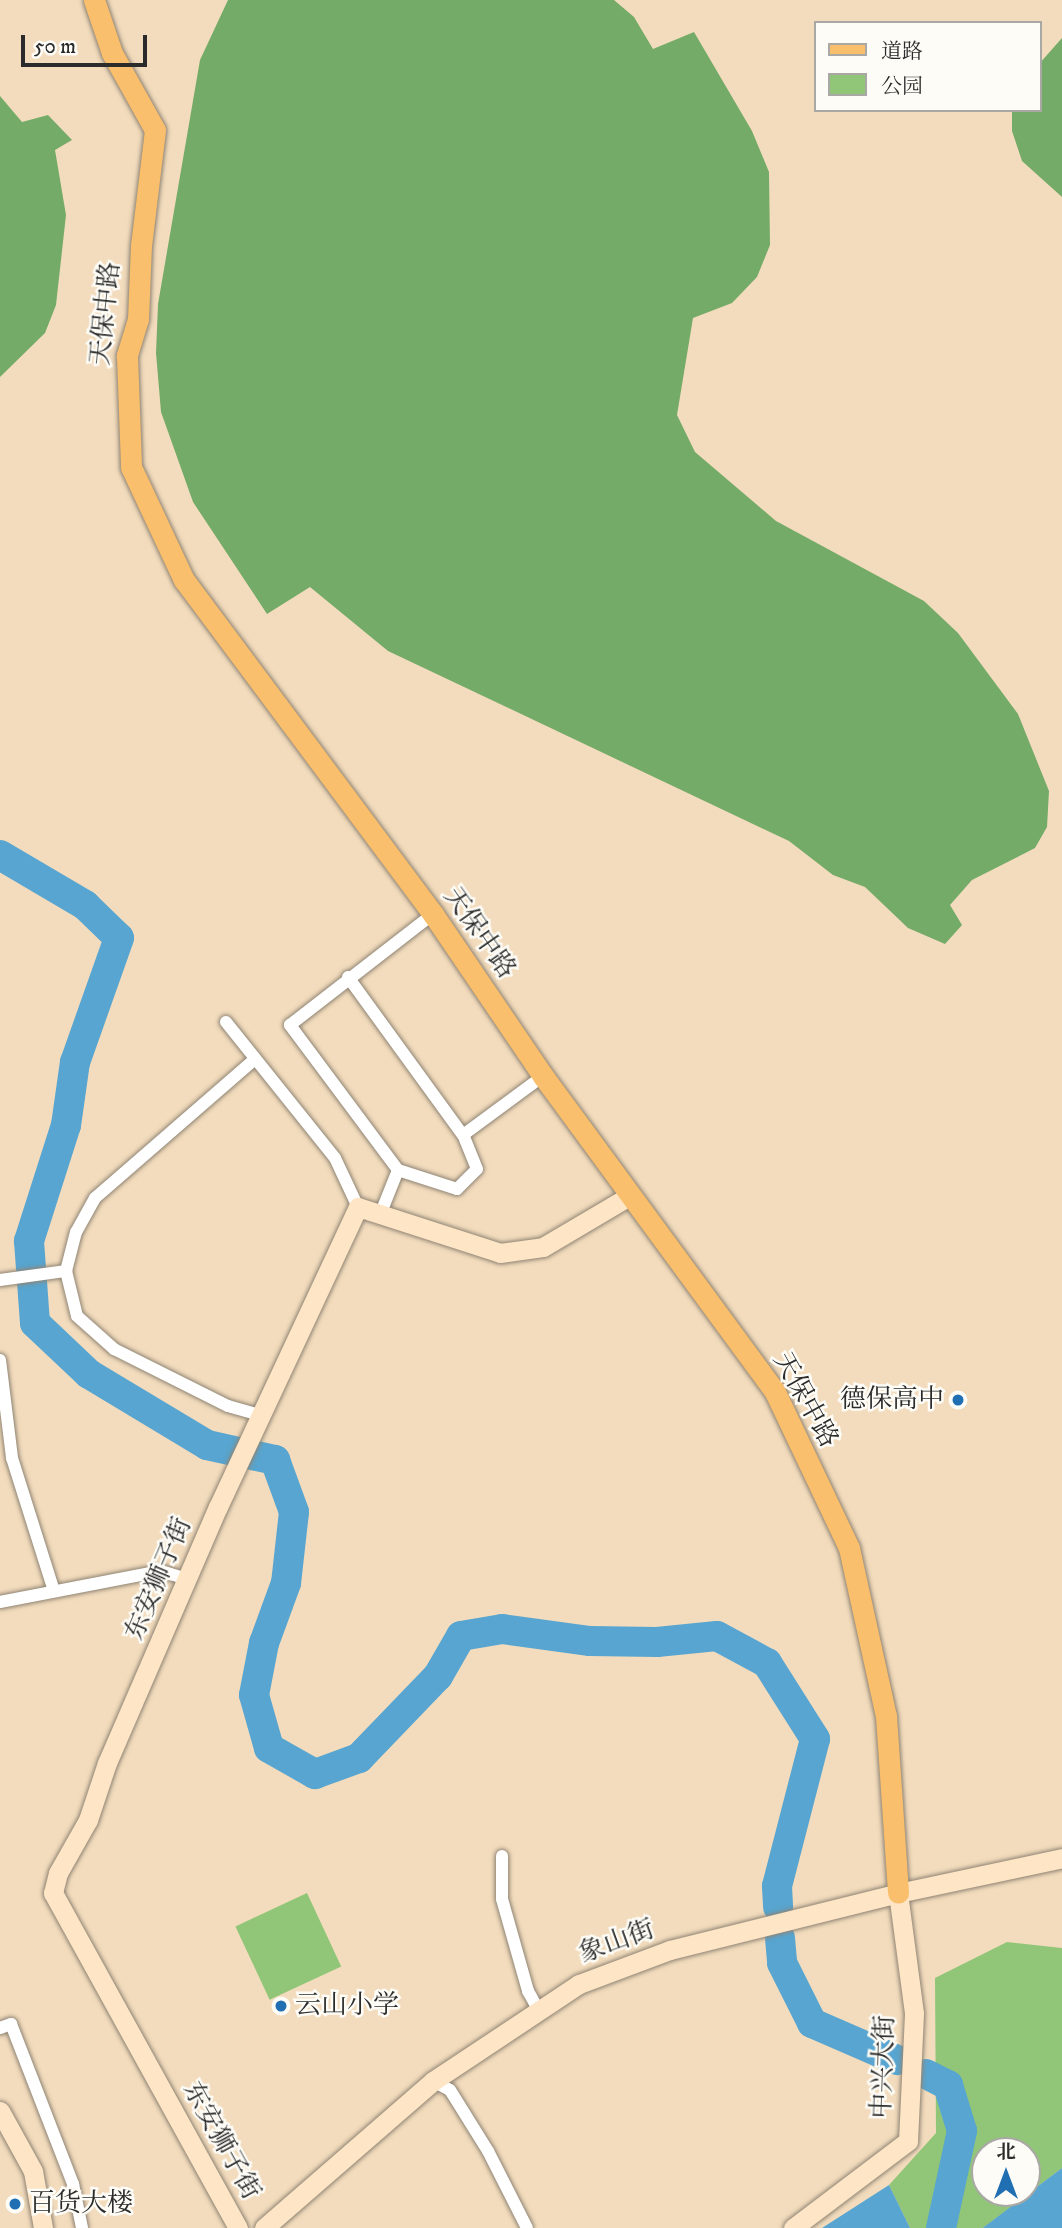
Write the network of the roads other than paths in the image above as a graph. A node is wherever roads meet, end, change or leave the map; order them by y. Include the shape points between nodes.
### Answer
1 (94, 0) edge
2 (433, 914) junction
3 (348, 977) junction
4 (226, 1022) dead end
5 (255, 1059) junction
6 (543, 1076) junction
7 (463, 1135) junction
8 (398, 1170) junction
9 (631, 1195) junction
10 (358, 1208) junction
11 (380, 1215) junction
12 (66, 1271) junction
13 (0, 1280) edge
14 (0, 1360) edge
15 (259, 1415) junction
16 (188, 1579) junction
17 (54, 1591) junction
18 (0, 1602) edge
19 (502, 1856) dead end
20 (1062, 1858) edge
21 (898, 1893) junction
22 (539, 2011) junction
23 (0, 2028) edge
24 (433, 2081) junction
25 (0, 2111) edge
26 (44, 2228) edge
27 (82, 2228) edge
28 (238, 2228) edge
29 (264, 2228) edge
30 (527, 2228) edge
31 (793, 2228) edge

1 - 2 main road, 天保中路 via 112,53 155,130 141,245 138,319 127,356 131,467 184,580
2 - 3 street
2 - 6 main road, 天保中路
3 - 7 street
3 - 8 street via 290,1025
4 - 5 street
5 - 10 street via 335,1158
5 - 12 street via 94,1198 76,1231
6 - 7 street
6 - 9 main road, 天保中路
7 - 8 street via 477,1169 457,1189
8 - 11 street
9 - 11 street via 543,1247 500,1253
9 - 21 main road, 天保中路 via 774,1390 849,1548 886,1716
10 - 11 street
10 - 15 street, 东安狮子街
12 - 13 street
12 - 15 street via 77,1316 114,1349 228,1406
14 - 17 street via 12,1458
15 - 16 street, 东安狮子街
16 - 17 street via 161,1571
16 - 28 street, 东安狮子街 via 53,1894
17 - 18 street
19 - 22 street via 502,1899 528,1991
20 - 21 street, 象山街
21 - 22 street, 象山街 via 670,1950 579,1984
21 - 31 street, 中兴大街 via 914,2013 908,2141
22 - 24 street, 象山街
23 - 27 street via 11,2024 73,2184
24 - 29 street, 象山街
24 - 30 street via 450,2090
25 - 26 street via 33,2171

